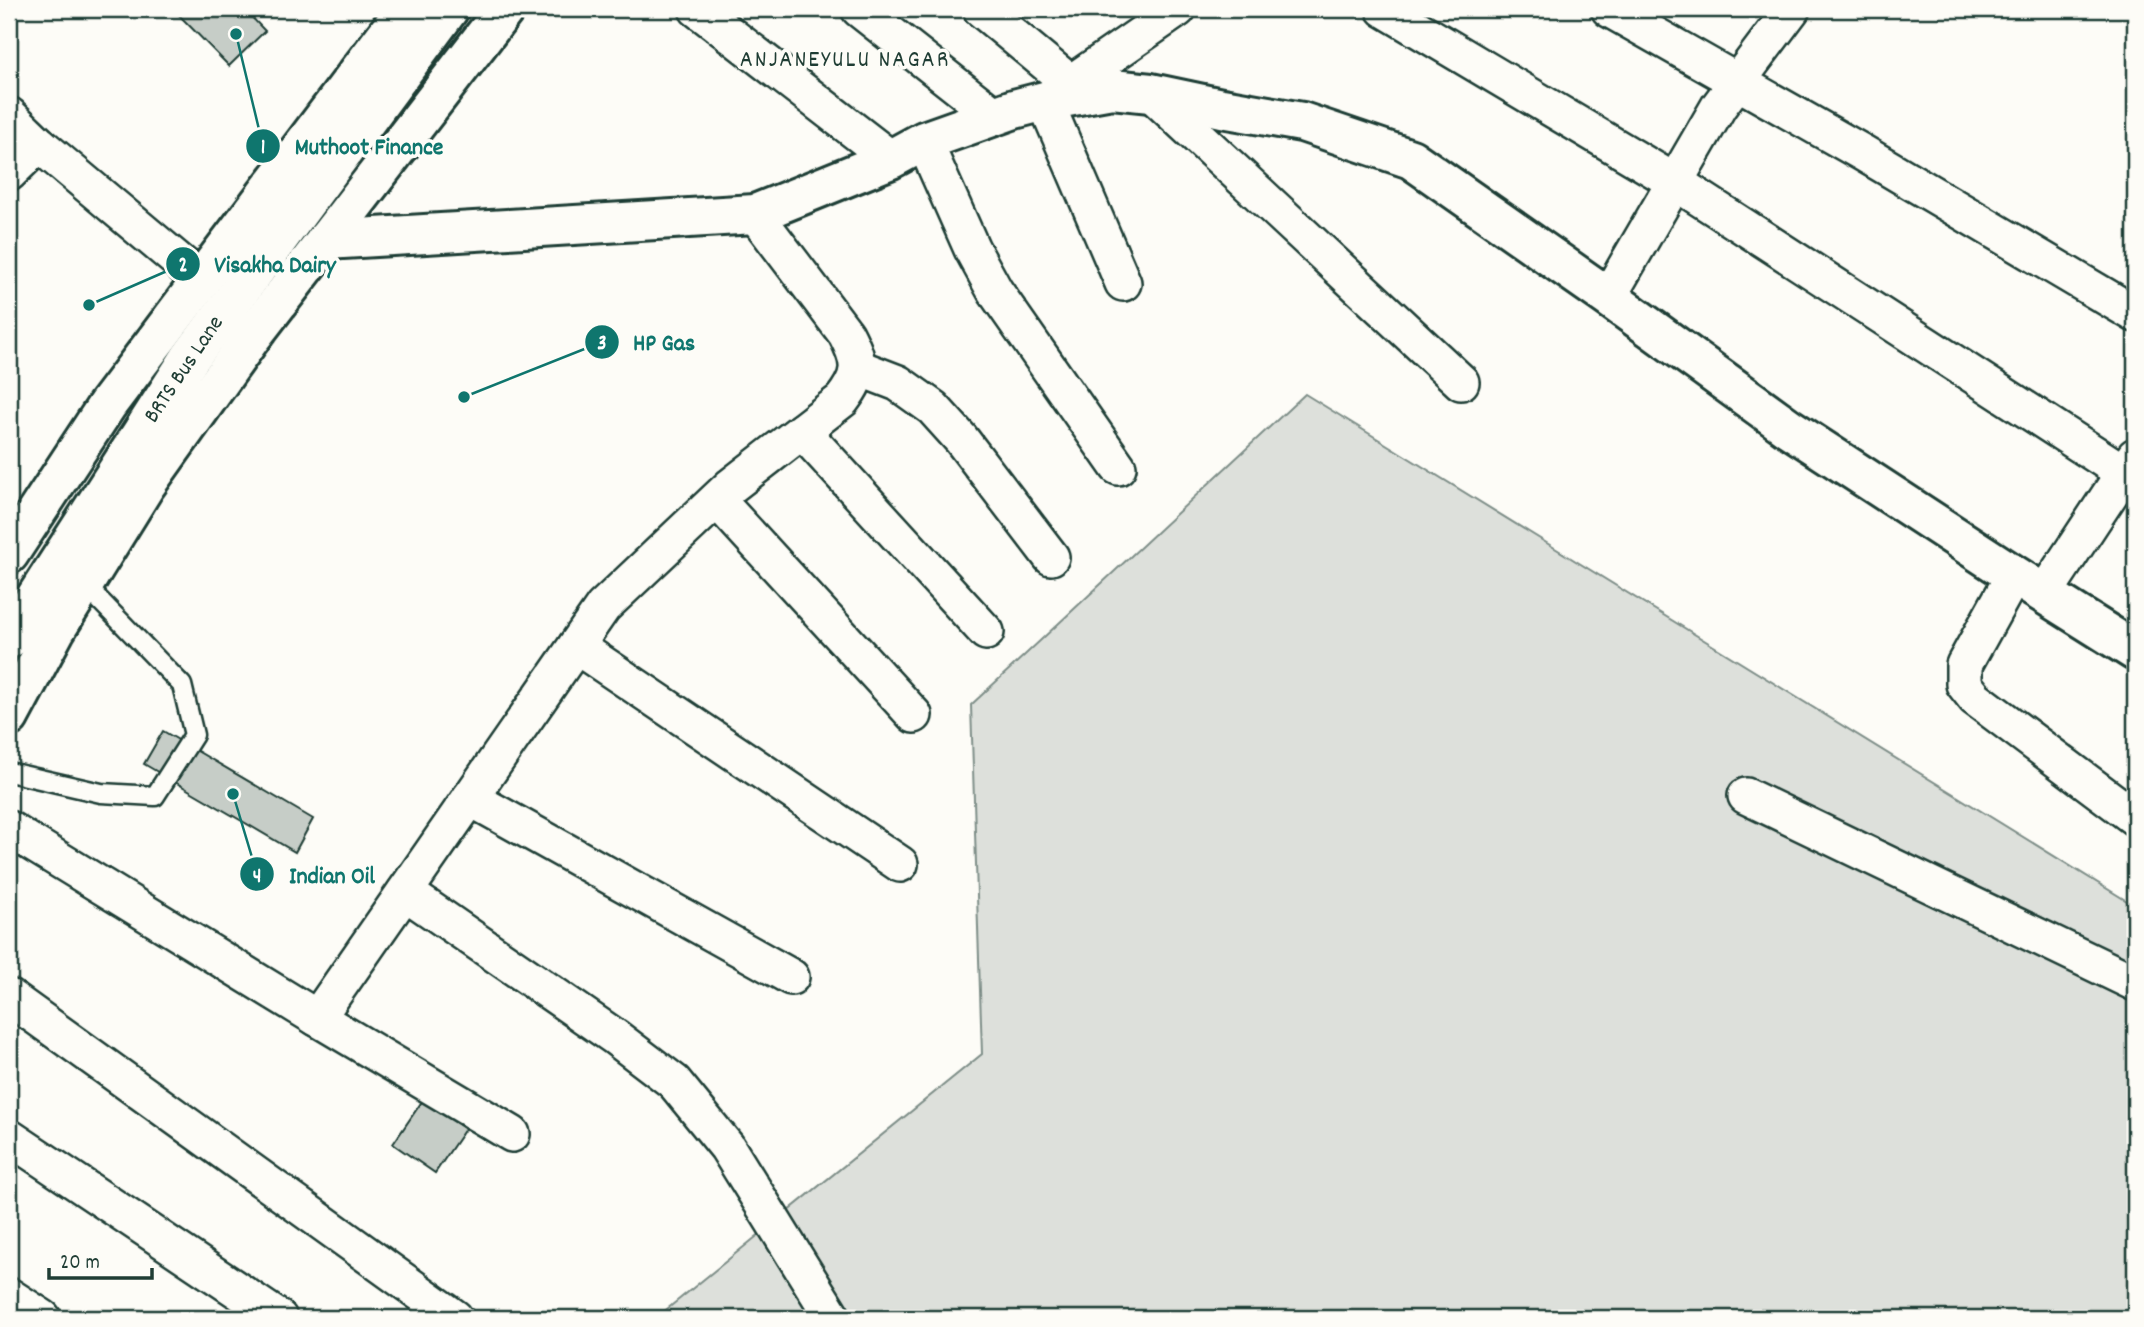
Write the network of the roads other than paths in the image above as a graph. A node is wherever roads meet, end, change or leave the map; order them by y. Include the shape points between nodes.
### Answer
1 (449, 9) edge
2 (505, 9) edge
3 (697, 9) edge
4 (859, 9) edge
5 (981, 9) edge
6 (1178, 9) edge
7 (1384, 9) edge
8 (1609, 9) edge
9 (1792, 9) edge
10 (392, 14) edge
11 (1737, 83) junction
12 (1058, 92) junction
13 (1151, 93) junction
14 (9, 115) edge
15 (995, 116) junction
16 (924, 141) junction
17 (39, 144) junction
18 (891, 159) junction
19 (9, 173) edge
20 (1675, 182) junction
21 (755, 214) junction
22 (326, 240) junction
23 (201, 280) junction
24 (1123, 283) dead end
25 (1608, 297) junction
26 (2135, 314) edge
27 (859, 368) junction
28 (1461, 382) dead end
29 (802, 431) junction
30 (1118, 467) dead end
31 (2131, 469) edge
32 (717, 500) junction
33 (9, 554) edge
34 (1051, 556) dead end
35 (84, 584) junction
36 (2029, 585) junction
37 (986, 632) dead end
38 (9, 639) edge
39 (576, 646) junction
40 (2135, 651) edge
41 (914, 715) dead end
42 (9, 717) edge
43 (9, 772) edge
44 (1746, 796) dead end
45 (471, 798) junction
46 (2135, 818) edge
47 (9, 830) edge
48 (900, 864) dead end
49 (405, 892) junction
50 (791, 977) dead end
51 (2135, 983) edge
52 (9, 997) edge
53 (317, 1018) junction
54 (512, 1134) dead end
55 (9, 1136) edge
56 (9, 1296) edge
57 (43, 1318) edge
58 (279, 1318) edge
59 (455, 1318) edge
60 (832, 1318) edge

1 - 38 main road, BRTS Bus Lane via 190,358
2 - 22 main road
3 - 18 street
4 - 15 street
5 - 12 street
6 - 12 street
7 - 20 street
8 - 11 street
9 - 11 street
10 - 23 main road
11 - 20 street
11 - 26 street
12 - 13 main road via 1112,89
12 - 15 main road
12 - 24 street
13 - 25 main road via 1302,122 1411,159
13 - 28 street
14 - 17 street
15 - 16 main road
16 - 18 main road
16 - 30 street via 995,291
17 - 19 street
17 - 23 street
18 - 21 main road
20 - 25 street
20 - 31 street
21 - 22 main road
21 - 27 street via 846,334
22 - 35 main road via 145,486
23 - 33 main road via 107,405
25 - 36 main road via 1789,428
27 - 29 street via 854,385 842,400
27 - 34 street via 898,383 933,408
29 - 32 street
29 - 37 street
31 - 36 street
32 - 39 street via 603,607
32 - 41 street
35 - 42 main road
35 - 43 lane via 182,685 194,735 155,796 101,793
36 - 40 main road
36 - 46 street via 1964,665 1964,684 1975,698
39 - 45 street
39 - 48 street
44 - 51 street
45 - 49 street
45 - 50 street
47 - 53 street
49 - 53 street
49 - 60 street via 674,1082 727,1147
52 - 59 street
53 - 54 street
55 - 58 street
56 - 57 street

